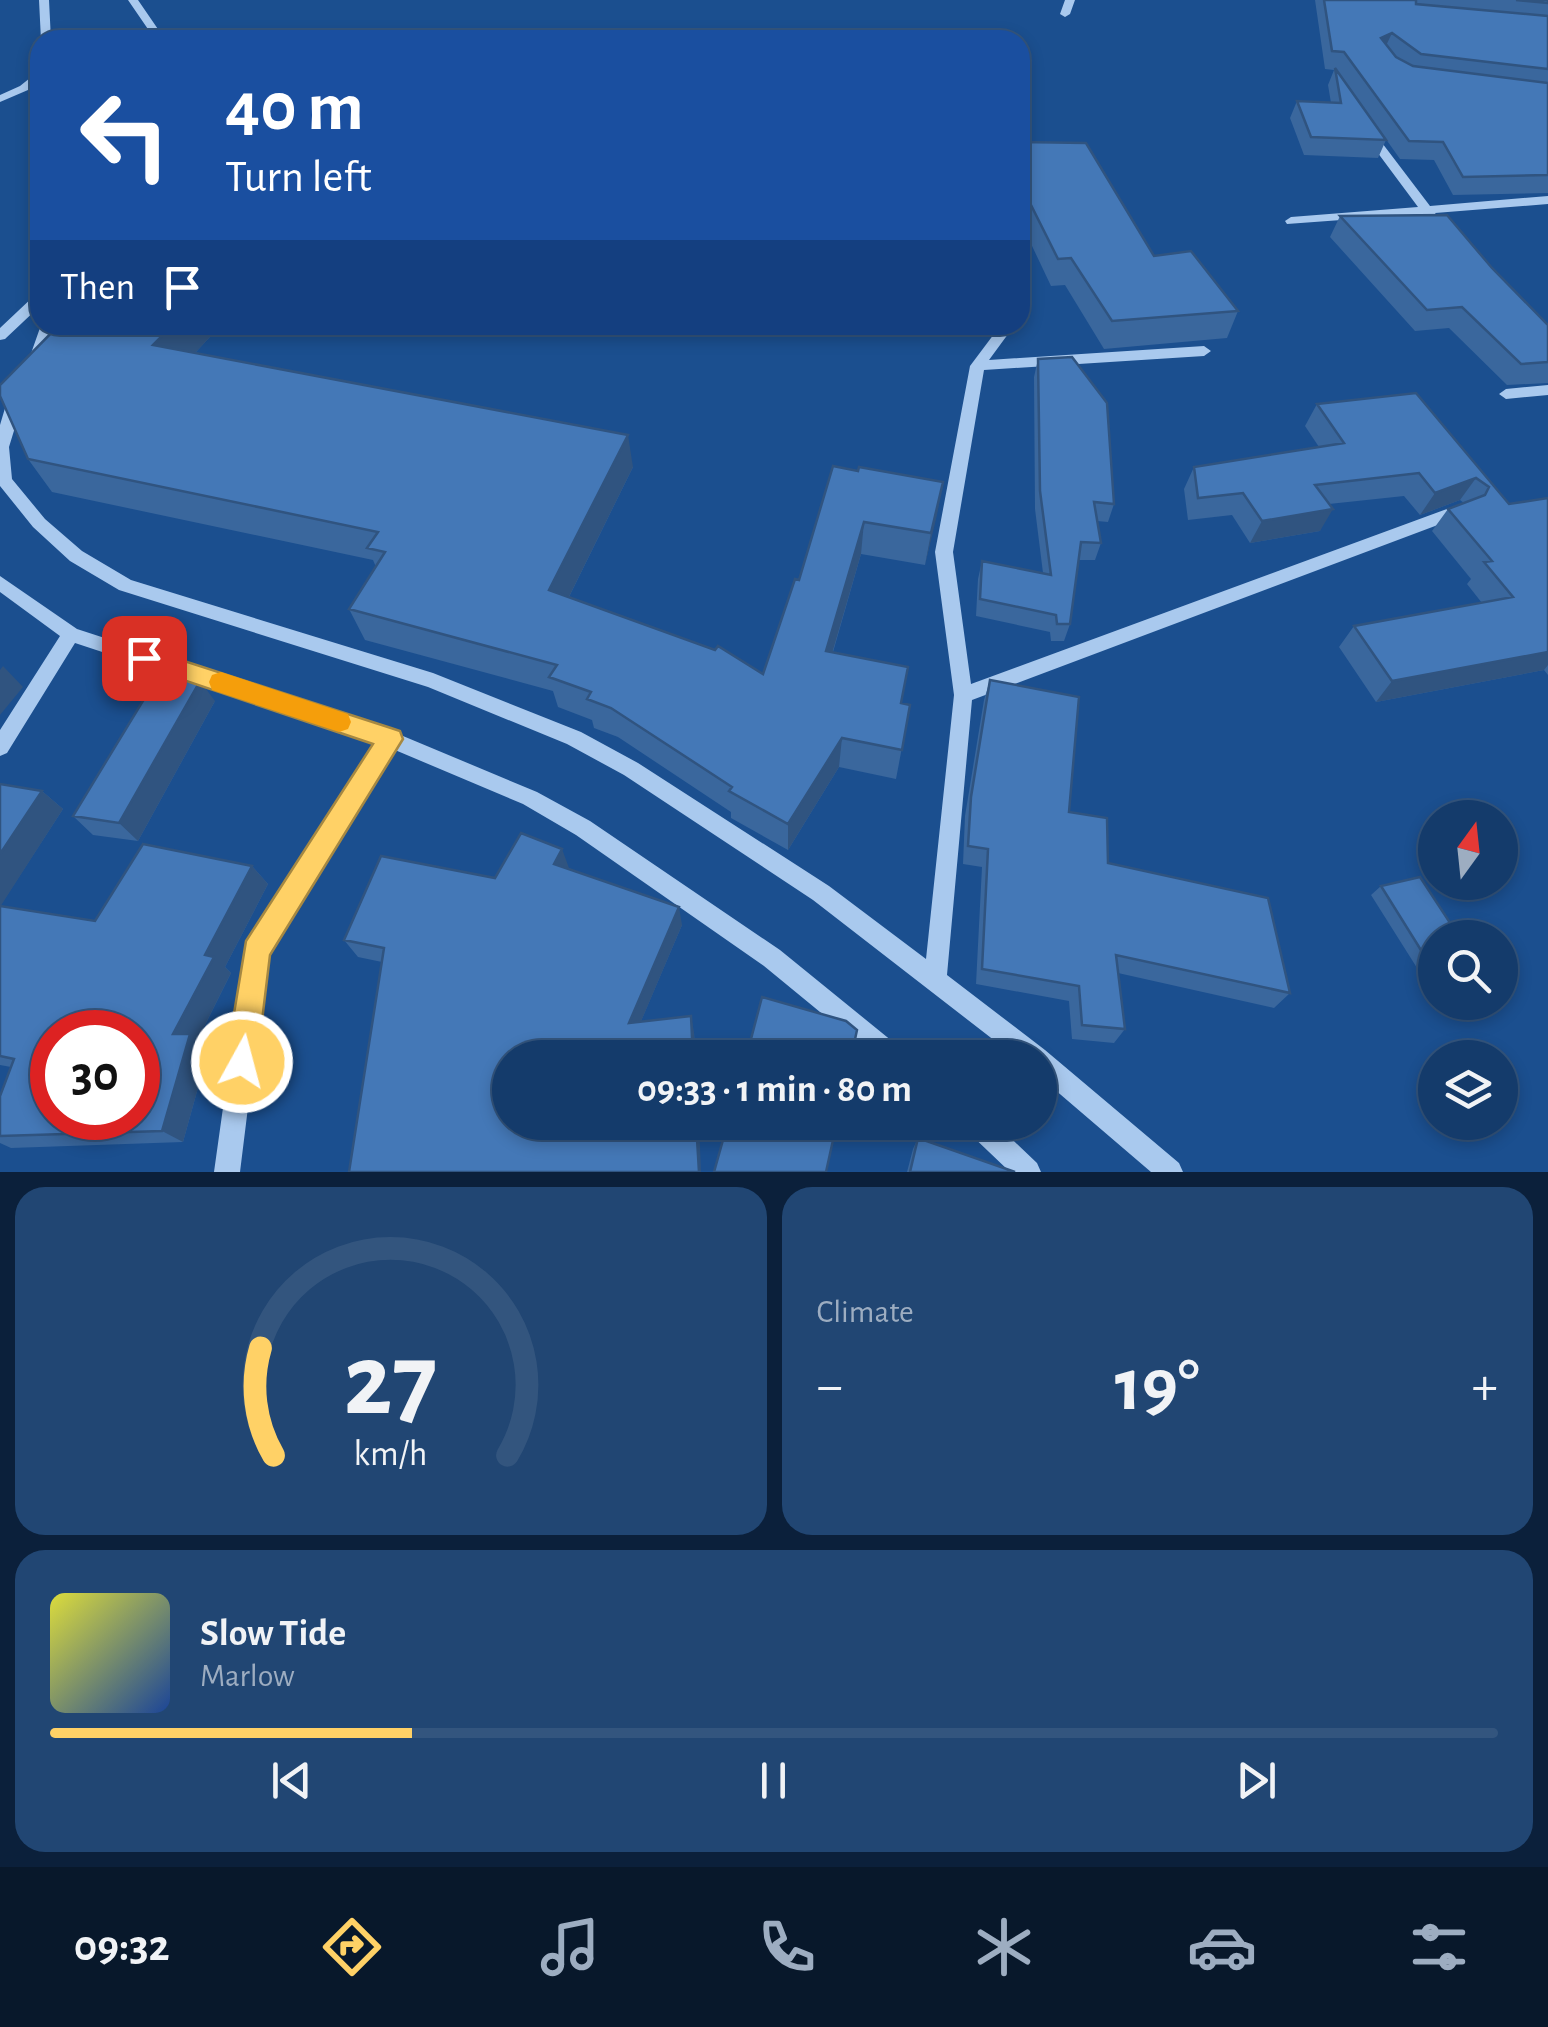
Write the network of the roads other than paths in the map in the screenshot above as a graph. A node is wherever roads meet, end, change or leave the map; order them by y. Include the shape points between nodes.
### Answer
1 (44, 0) edge
2 (133, 0) edge
3 (1070, 0) edge
4 (1064, 14) dead end
5 (46, 30) edge
6 (154, 30) edge
7 (30, 82) edge
8 (0, 99) edge
9 (1365, 127) edge
10 (1548, 200) edge
11 (1423, 208) junction
12 (1291, 221) dead end
13 (1458, 250) edge
14 (30, 308) edge
15 (45, 335) edge
16 (1000, 335) edge
17 (0, 336) edge
18 (1204, 351) dead end
19 (977, 366) junction
20 (1548, 390) edge
21 (1506, 394) dead end
22 (1461, 510) edge
23 (0, 584) edge
24 (71, 634) junction
25 (962, 696) junction
26 (391, 739) junction
27 (0, 747) edge
28 (935, 980) junction
29 (873, 1040) edge
30 (1013, 1040) edge
31 (1057, 1075) edge
32 (995, 1140) edge
33 (227, 1172) edge
34 (1028, 1172) edge
35 (1170, 1172) edge

1 - 5 street
2 - 6 street
3 - 4 street
7 - 8 street
9 - 11 street
10 - 11 street
11 - 12 street
11 - 13 street
14 - 17 street
15 - 28 street via 0,447 4,480 76,556 124,585 433,682 574,738 821,893
16 - 19 street
18 - 19 street
19 - 25 street via 944,552
20 - 21 street
22 - 25 street
23 - 24 street
24 - 26 street
24 - 27 street
25 - 28 street
26 - 29 street via 583,828 772,958
26 - 33 street via 256,951
28 - 30 street
31 - 35 street
32 - 34 street

